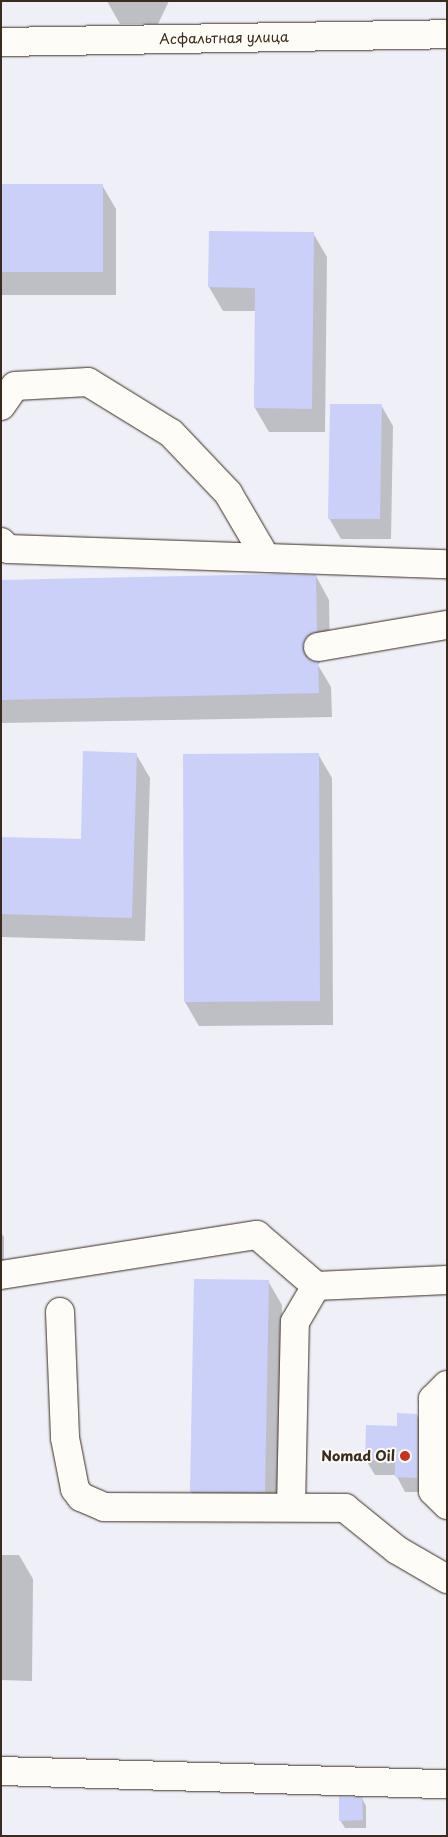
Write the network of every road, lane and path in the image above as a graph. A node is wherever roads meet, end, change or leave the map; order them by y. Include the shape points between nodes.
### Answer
1 (447, 34) edge
2 (1, 42) edge
3 (1, 406) edge
4 (1, 542) edge
5 (266, 558) junction
6 (447, 564) edge
7 (447, 625) edge
8 (318, 647) dead end
9 (1, 1275) edge
10 (447, 1280) edge
11 (316, 1286) junction
12 (60, 1312) dead end
13 (447, 1384) edge
14 (447, 1505) edge
15 (292, 1507) junction
16 (447, 1579) edge
17 (1, 1771) edge
18 (447, 1784) edge

1 - 2 main road, Асфальтная улица
3 - 5 main road via 15,386 88,382 171,433 228,493
4 - 5 main road via 8,549
5 - 6 main road
7 - 8 main road
9 - 11 main road via 257,1235
10 - 11 main road
11 - 15 main road via 295,1322
12 - 15 main road via 65,1438 75,1489 81,1497 104,1507
13 - 14 main road via 433,1400 433,1491
15 - 16 main road via 345,1508 397,1550
17 - 18 main road

